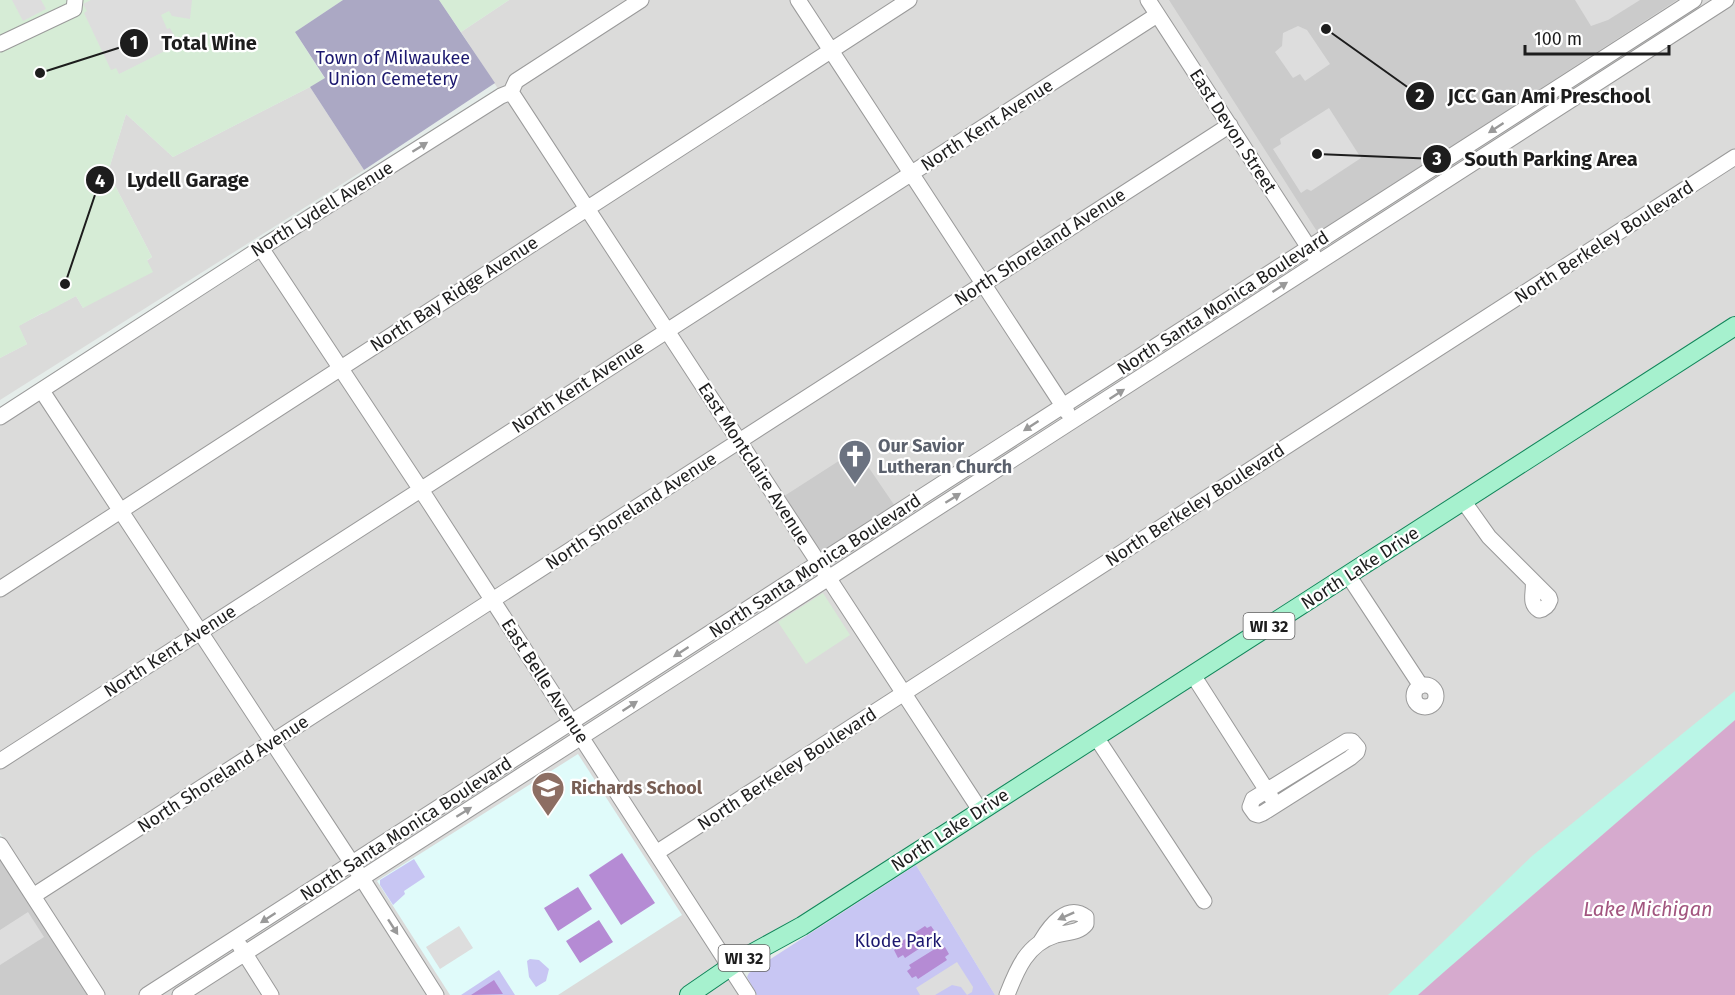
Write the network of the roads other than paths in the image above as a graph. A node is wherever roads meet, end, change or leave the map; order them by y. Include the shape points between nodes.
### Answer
1 (75, 0) edge
2 (641, 0) edge
3 (798, 0) edge
4 (909, 0) edge
5 (1148, 0) edge
6 (1694, 0) edge
7 (1726, 0) edge
8 (1157, 15) junction
9 (0, 44) edge
10 (831, 50) junction
11 (511, 92) junction
12 (1230, 125) junction
13 (1735, 157) edge
14 (912, 174) junction
15 (586, 208) junction
16 (1309, 247) junction
17 (261, 248) junction
18 (1318, 262) junction
19 (984, 284) junction
20 (1735, 326) edge
21 (667, 330) junction
22 (341, 368) junction
23 (42, 391) junction
24 (1063, 405) junction
25 (0, 417) edge
26 (1074, 422) junction
27 (739, 441) junction
28 (420, 489) junction
29 (1464, 502) junction
30 (121, 511) junction
31 (824, 571) junction
32 (1348, 575) junction
33 (1533, 581) dead end
34 (0, 589) edge
35 (493, 601) junction
36 (200, 632) junction
37 (1192, 675) junction
38 (1421, 686) dead end
39 (904, 693) junction
40 (571, 723) junction
41 (1096, 737) junction
42 (580, 738) junction
43 (272, 742) junction
44 (0, 761) edge
45 (1266, 791) junction
46 (1276, 805) junction
47 (980, 810) junction
48 (0, 845) edge
49 (656, 853) junction
50 (352, 864) junction
51 (362, 877) junction
52 (33, 896) junction
53 (1203, 901) dead end
54 (235, 939) junction
55 (1041, 941) dead end
56 (244, 954) junction
57 (733, 971) junction
58 (97, 995) edge
59 (147, 995) edge
60 (180, 995) edge
61 (271, 995) edge
62 (436, 995) edge
63 (688, 995) edge
64 (703, 995) edge
65 (748, 995) edge
66 (1008, 995) edge

1 - 9 street via 74,9
2 - 11 street, North Lydell Avenue via 516,81
3 - 10 street
4 - 10 street, North Bay Ridge Avenue
5 - 8 street, East Devon Street
6 -> 16 street, North Santa Monica Boulevard
7 - 18 street, North Santa Monica Boulevard
8 - 12 street, East Devon Street
8 - 14 street, North Kent Avenue
10 - 14 street
10 - 15 street, North Bay Ridge Avenue
11 - 15 street, East Montclaire Avenue
17 -> 11 street, North Lydell Avenue
12 - 16 street, East Devon Street
12 - 19 street, North Shoreland Avenue
13 - 39 street, North Berkeley Boulevard
14 - 19 street
14 - 21 street, North Kent Avenue
15 - 21 street, East Montclaire Avenue
15 - 22 street, North Bay Ridge Avenue
16 - 18 street, East Devon Street
16 - 24 street, North Santa Monica Boulevard
17 - 22 street, East Belle Avenue
17 - 23 street, North Lydell Avenue
26 -> 18 street, North Santa Monica Boulevard
19 - 24 street
19 - 27 street, North Shoreland Avenue
20 - 29 main road, North Lake Drive / WI 32
21 - 27 street, East Montclaire Avenue
21 - 28 street, North Kent Avenue
22 - 28 street, East Belle Avenue
22 - 30 street, North Bay Ridge Avenue
23 - 25 street, North Lydell Avenue
23 - 30 street
24 - 26 street
24 -> 31 street, North Santa Monica Boulevard
31 -> 26 street, North Santa Monica Boulevard
27 - 31 street, East Montclaire Avenue
27 - 35 street, North Shoreland Avenue
28 - 35 street, East Belle Avenue
28 - 36 street, North Kent Avenue
29 - 32 main road, North Lake Drive / WI 32
29 - 33 street via 1489,537
30 - 34 street, North Bay Ridge Avenue
30 - 36 street
31 - 39 street, East Montclaire Avenue
31 -> 40 street, North Santa Monica Boulevard
42 -> 31 street, North Santa Monica Boulevard
32 - 37 main road, North Lake Drive / WI 32
32 - 38 street
35 - 40 street, East Belle Avenue
35 - 43 street, North Shoreland Avenue
36 - 43 street
36 - 44 street, North Kent Avenue
37 - 41 main road, North Lake Drive / WI 32
37 - 45 street
39 - 47 street, East Montclaire Avenue
39 - 49 street, North Berkeley Boulevard
40 - 42 street, East Belle Avenue
40 - 50 street, North Santa Monica Boulevard
41 - 47 main road, North Lake Drive / WI 32
41 - 53 street
42 - 49 street, East Belle Avenue
51 -> 42 street, North Santa Monica Boulevard
43 - 50 street
43 - 52 street, North Shoreland Avenue
45 - 46 street
45 - 46 street via 1250,803 1253,812 1258,815
45 - 46 street via 1340,743 1355,743 1357,752 1350,758
47 - 57 main road, North Lake Drive / WI 32
48 - 52 street
49 - 57 street, East Belle Avenue
50 - 51 street
50 -> 54 street, North Santa Monica Boulevard
51 - 56 street, North Santa Monica Boulevard
51 -> 62 street
52 - 58 street
54 - 56 street
54 - 59 street, North Santa Monica Boulevard
55 - 66 street via 1021,962
56 - 60 street, North Santa Monica Boulevard
56 - 61 street
57 - 63 main road, North Lake Drive / WI 32
57 - 64 main road, North Lake Drive / WI 32
57 - 65 street, East Belle Avenue

